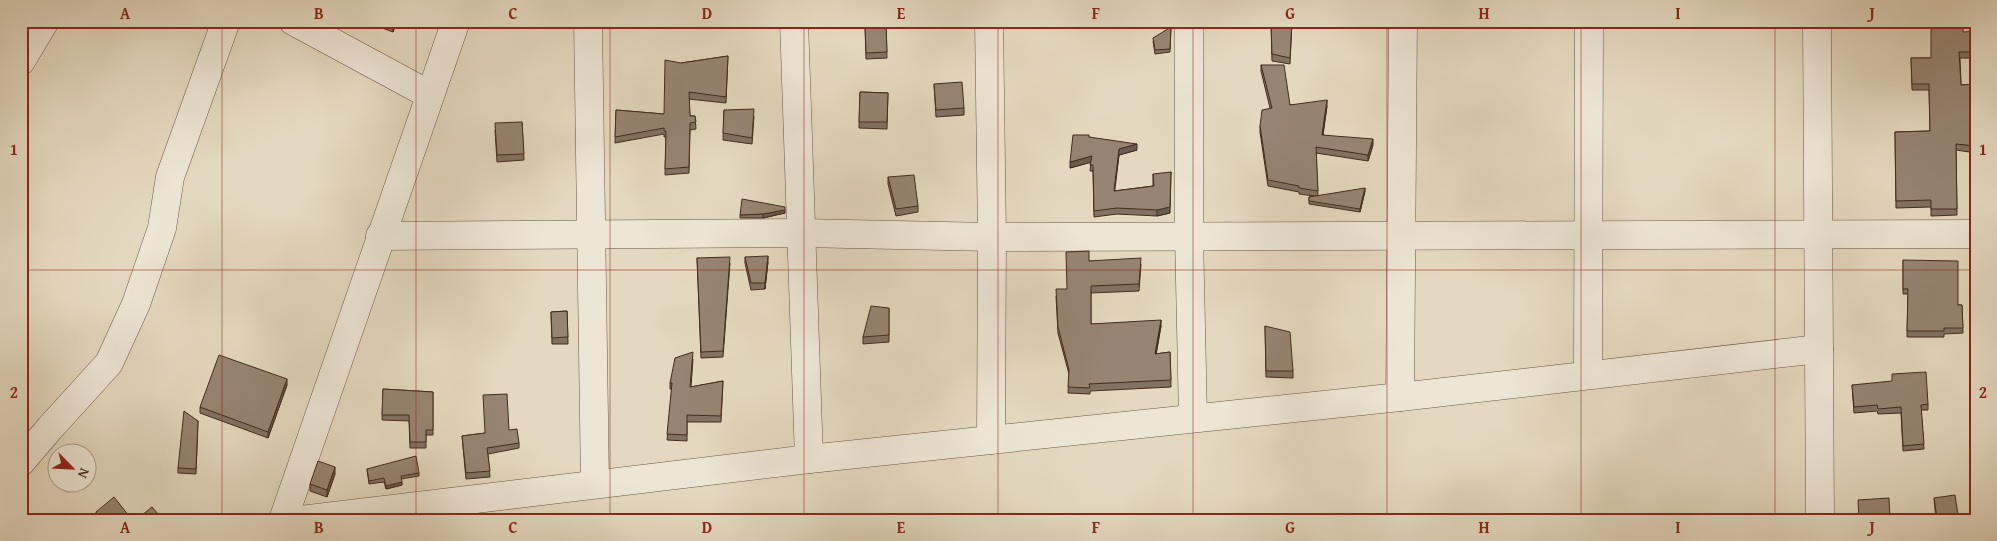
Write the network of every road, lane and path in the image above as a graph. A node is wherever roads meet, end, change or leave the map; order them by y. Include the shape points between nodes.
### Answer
1 (45, 21) edge
2 (226, 21) edge
3 (293, 21) edge
4 (456, 21) edge
5 (588, 21) edge
6 (794, 21) edge
7 (989, 21) edge
8 (1189, 21) edge
9 (1403, 21) edge
10 (1589, 21) edge
11 (1817, 21) edge
12 (21, 61) edge
13 (430, 95) junction
14 (800, 234) junction
15 (1589, 234) junction
16 (1818, 234) junction
17 (1976, 234) edge
18 (1189, 235) junction
19 (1402, 235) junction
20 (380, 236) junction
21 (590, 236) junction
22 (992, 237) junction
23 (1819, 349) junction
24 (1588, 374) junction
25 (1400, 396) junction
26 (1193, 418) junction
27 (991, 440) junction
28 (809, 459) junction
29 (21, 462) edge
30 (595, 484) junction
31 (282, 520) edge
32 (301, 520) edge
33 (1820, 520) edge

1 - 12 street
2 - 29 street via 170,177 162,228 132,312 108,363
3 - 13 street
4 - 13 street
5 - 21 street
6 - 14 street
7 - 22 street
8 - 18 street
9 - 19 street
10 - 15 street
11 - 16 street
13 - 20 street
14 - 21 street
14 - 22 street
14 - 28 street
15 - 16 street
15 - 19 street
15 - 24 street
16 - 17 street
16 - 23 street
18 - 19 street
18 - 22 street
18 - 26 street
19 - 25 street
20 - 21 street
20 - 31 street
21 - 30 street
22 - 27 street
23 - 24 street
23 - 33 street
24 - 25 street
25 - 26 street
26 - 27 street
27 - 28 street
28 - 30 street
30 - 32 street

